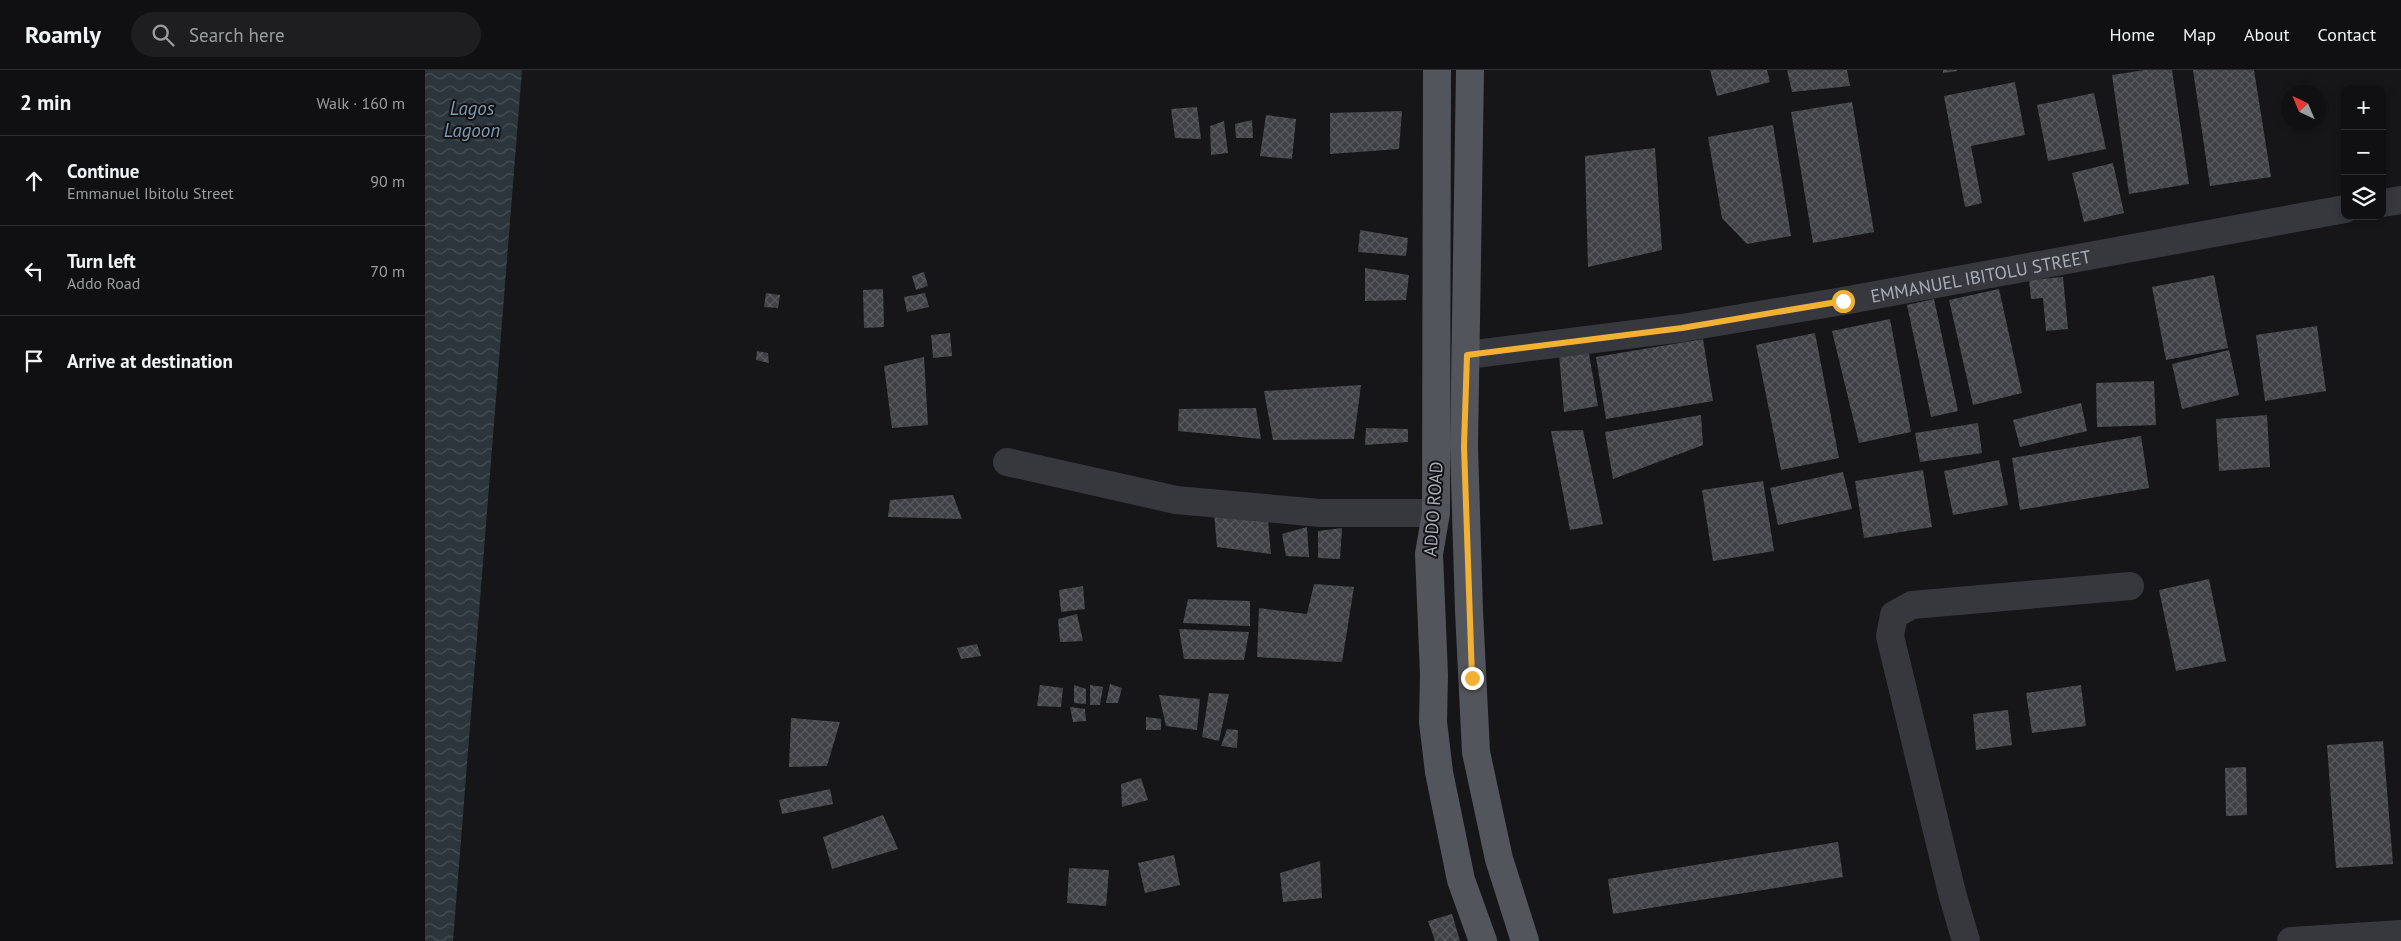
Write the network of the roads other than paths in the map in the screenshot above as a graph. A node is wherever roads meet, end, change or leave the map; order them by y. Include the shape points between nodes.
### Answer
1 (1437, 70) edge
2 (1470, 70) edge
3 (2401, 200) edge
4 (2386, 202) edge
5 (2341, 210) edge
6 (1467, 355) junction
7 (1007, 462) dead end
8 (1436, 513) junction
9 (2130, 586) dead end
10 (2401, 934) edge
11 (1483, 941) edge
12 (1525, 941) edge
13 (1966, 941) edge
14 (2291, 941) edge

1 - 8 main road, ADDO ROAD
2 - 6 main road, ADDO ROAD
3 - 4 street
5 - 6 street, EMMANUEL IBITOLU STREET via 1682,328
6 - 12 main road, ADDO ROAD via 1464,446 1476,752 1499,859
7 - 8 street via 1176,500 1320,513
8 - 11 main road, ADDO ROAD via 1429,554 1433,722 1439,772 1461,880
9 - 13 street via 1912,606 1894,615 1890,636
10 - 14 street

